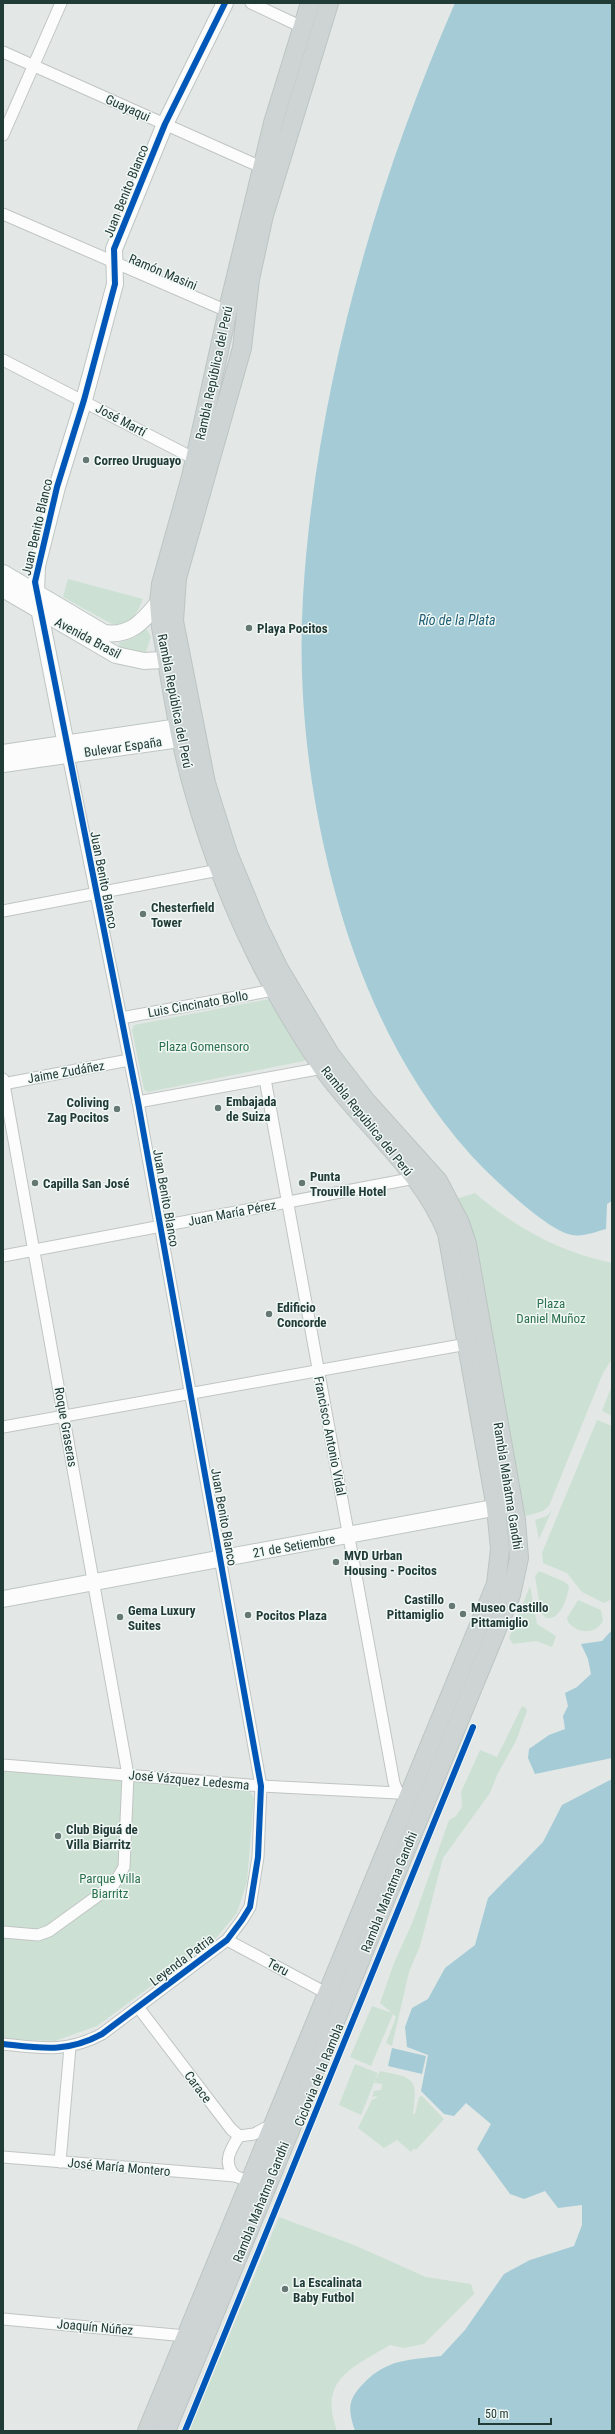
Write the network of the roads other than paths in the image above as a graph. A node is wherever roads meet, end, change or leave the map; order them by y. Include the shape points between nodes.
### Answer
1 (61, 3) edge
2 (224, 3) edge
3 (251, 3) edge
4 (310, 3) edge
5 (329, 3) edge
6 (302, 27) junction
7 (3, 52) edge
8 (33, 65) junction
9 (165, 124) junction
10 (290, 125) junction
11 (3, 135) edge
12 (269, 168) junction
13 (3, 214) edge
14 (114, 263) junction
15 (227, 311) junction
16 (3, 360) edge
17 (234, 379) junction
18 (84, 400) junction
19 (195, 459) junction
20 (3, 573) edge
21 (3, 589) edge
22 (36, 594) junction
23 (159, 602) junction
24 (40, 611) junction
25 (174, 660) junction
26 (186, 734) junction
27 (67, 749) junction
28 (3, 753) edge
29 (3, 764) edge
30 (219, 870) junction
31 (96, 893) junction
32 (3, 911) edge
33 (274, 990) junction
34 (121, 1018) junction
35 (129, 1060) junction
36 (323, 1068) junction
37 (265, 1079) junction
38 (3, 1082) edge
39 (138, 1102) junction
40 (415, 1178) junction
41 (288, 1202) junction
42 (159, 1226) junction
43 (34, 1251) junction
44 (3, 1256) edge
45 (484, 1336) joint
46 (467, 1344) junction
47 (318, 1370) junction
48 (190, 1393) junction
49 (64, 1416) junction
50 (3, 1427) edge
51 (505, 1455) junction
52 (513, 1504) junction
53 (496, 1508) junction
54 (349, 1536) junction
55 (221, 1559) junction
56 (93, 1582) junction
57 (3, 1599) edge
58 (3, 1765) edge
59 (128, 1775) junction
60 (261, 1786) junction
61 (404, 1796) junction
62 (3, 1932) edge
63 (372, 1934) junction
64 (227, 1940) junction
65 (328, 1994) junction
66 (138, 2007) junction
67 (3, 2044) edge
68 (70, 2047) junction
69 (273, 2124) junction
70 (239, 2136) junction
71 (3, 2157) edge
72 (60, 2162) junction
73 (251, 2182) junction
74 (3, 2319) edge
75 (186, 2336) junction
76 (168, 2425) edge
77 (147, 2431) edge

1 - 8 street
2 - 9 street, Juan Benito Blanco
3 - 6 street
4 - 6 main road, Rambla República del Perú
5 - 10 main road, Rambla República del Perú
6 - 10 main road via 308,33 308,40 289,102
6 - 12 main road, Rambla República del Perú
7 - 8 street, Guayaqui
8 - 9 street, Guayaqui
8 - 11 street
9 - 12 street, Guayaqui
9 - 14 street, Juan Benito Blanco via 114,249
10 - 12 main road, Rambla República del Perú
12 - 15 main road, Rambla República del Perú
12 - 17 main road, Rambla República del Perú via 242,348
13 - 14 street, Ramón Masini
14 - 15 street, Ramón Masini
14 - 18 street, Juan Benito Blanco via 115,284
15 - 17 main road via 235,324 229,362
15 - 19 main road, Rambla República del Perú
16 - 18 street, José Martí
17 - 25 main road, Rambla República del Perú via 174,588
18 - 19 street, José Martí
18 - 22 street, Juan Benito Blanco via 55,494 37,566
19 - 23 main road, Rambla República del Perú via 161,584
20 - 22 street, Avenida Brasil
21 - 24 street, Avenida Brasil
22 - 23 street, Avenida Brasil via 96,629 110,634 123,634 136,627
22 - 24 street, Juan Benito Blanco
23 - 25 main road, Rambla República del Perú
24 - 25 street, Avenida Brasil via 116,655 144,661
24 - 27 street, Juan Benito Blanco
25 - 26 main road, Rambla República del Perú
26 - 27 street, Bulevar España
26 - 30 main road, Rambla República del Perú via 193,787
26 - 45 main road, Rambla República del Perú via 206,783 228,853 279,969 330,1054 367,1102 438,1182 457,1216 467,1244
27 - 28 street, Bulevar España
27 - 29 street, Bulevar España
27 - 31 street, Juan Benito Blanco
30 - 31 street
30 - 33 main road, Rambla República del Perú via 245,934
31 - 32 street
31 - 34 street, Juan Benito Blanco
33 - 34 street, Luis Cincinato Bollo
33 - 36 main road, Rambla República del Perú
34 - 35 street, Juan Benito Blanco
35 - 38 street, Jaime Zudáñez
35 - 39 street, Juan Benito Blanco
36 - 37 street
36 - 40 main road, Rambla República del Perú via 351,1105
37 - 39 street
37 - 41 street, Francisco Antonio Vidal
38 - 43 street, Roque Graseras
39 - 42 street, Juan Benito Blanco
40 - 41 street, Juan María Pérez
40 - 46 main road, Rambla República del Perú via 434,1205 447,1233
41 - 42 street, Juan María Pérez
41 - 47 street, Francisco Antonio Vidal
42 - 43 street, Juan María Pérez
42 - 48 street, Juan Benito Blanco
43 - 44 street, Juan María Pérez
43 - 49 street, Roque Graseras
45 - 51 main road, Rambla Mahatma Gandhi
46 - 47 street
46 - 51 main road via 478,1353 492,1432
46 - 53 main road, Rambla Mahatma Gandhi
47 - 48 street
47 - 54 street, Francisco Antonio Vidal
48 - 49 street
48 - 55 street, Juan Benito Blanco
49 - 50 street
49 - 56 street, Roque Graseras
51 - 52 main road, Rambla Mahatma Gandhi
52 - 53 street, 21 de Setiembre
52 - 63 main road, Rambla Mahatma Gandhi via 519,1558 511,1595
53 - 54 street, 21 de Setiembre
53 - 61 main road, Rambla Mahatma Gandhi via 500,1549 496,1584
54 - 55 street, 21 de Setiembre
54 - 61 street, Francisco Antonio Vidal via 393,1775
55 - 56 street, 21 de Setiembre
55 - 60 street, Juan Benito Blanco
56 - 57 street, 21 de Setiembre
56 - 59 street, Roque Graseras
58 - 59 street, José Vázquez Ledesma
59 - 60 street, José Vázquez Ledesma
59 - 62 street, Roque Graseras via 124,1867 117,1880 49,1931 38,1935
60 - 61 street, José Vázquez Ledesma
60 - 64 street, Leyenda Patria via 258,1856 250,1906
61 - 63 main road via 413,1812 375,1906
61 - 65 main road, Rambla Mahatma Gandhi
63 - 73 main road, Rambla Mahatma Gandhi
64 - 65 street, Teru
64 - 66 street, Leyenda Patria
65 - 69 main road, Rambla Mahatma Gandhi
66 - 68 street, Leyenda Patria via 102,2034
66 - 70 street, Carace via 223,2121
67 - 68 street, Leyenda Patria via 54,2049
68 - 72 street
69 - 70 street via 254,2134
69 - 73 main road, Rambla Mahatma Gandhi
70 - 73 street via 228,2160 229,2170
71 - 72 street, José María Montero
72 - 73 street, José María Montero
73 - 75 main road, Rambla Mahatma Gandhi
73 - 76 main road, Rambla Mahatma Gandhi
74 - 75 street, Joaquín Núñez
75 - 76 main road via 190,2350 171,2399
75 - 77 main road, Rambla Mahatma Gandhi

